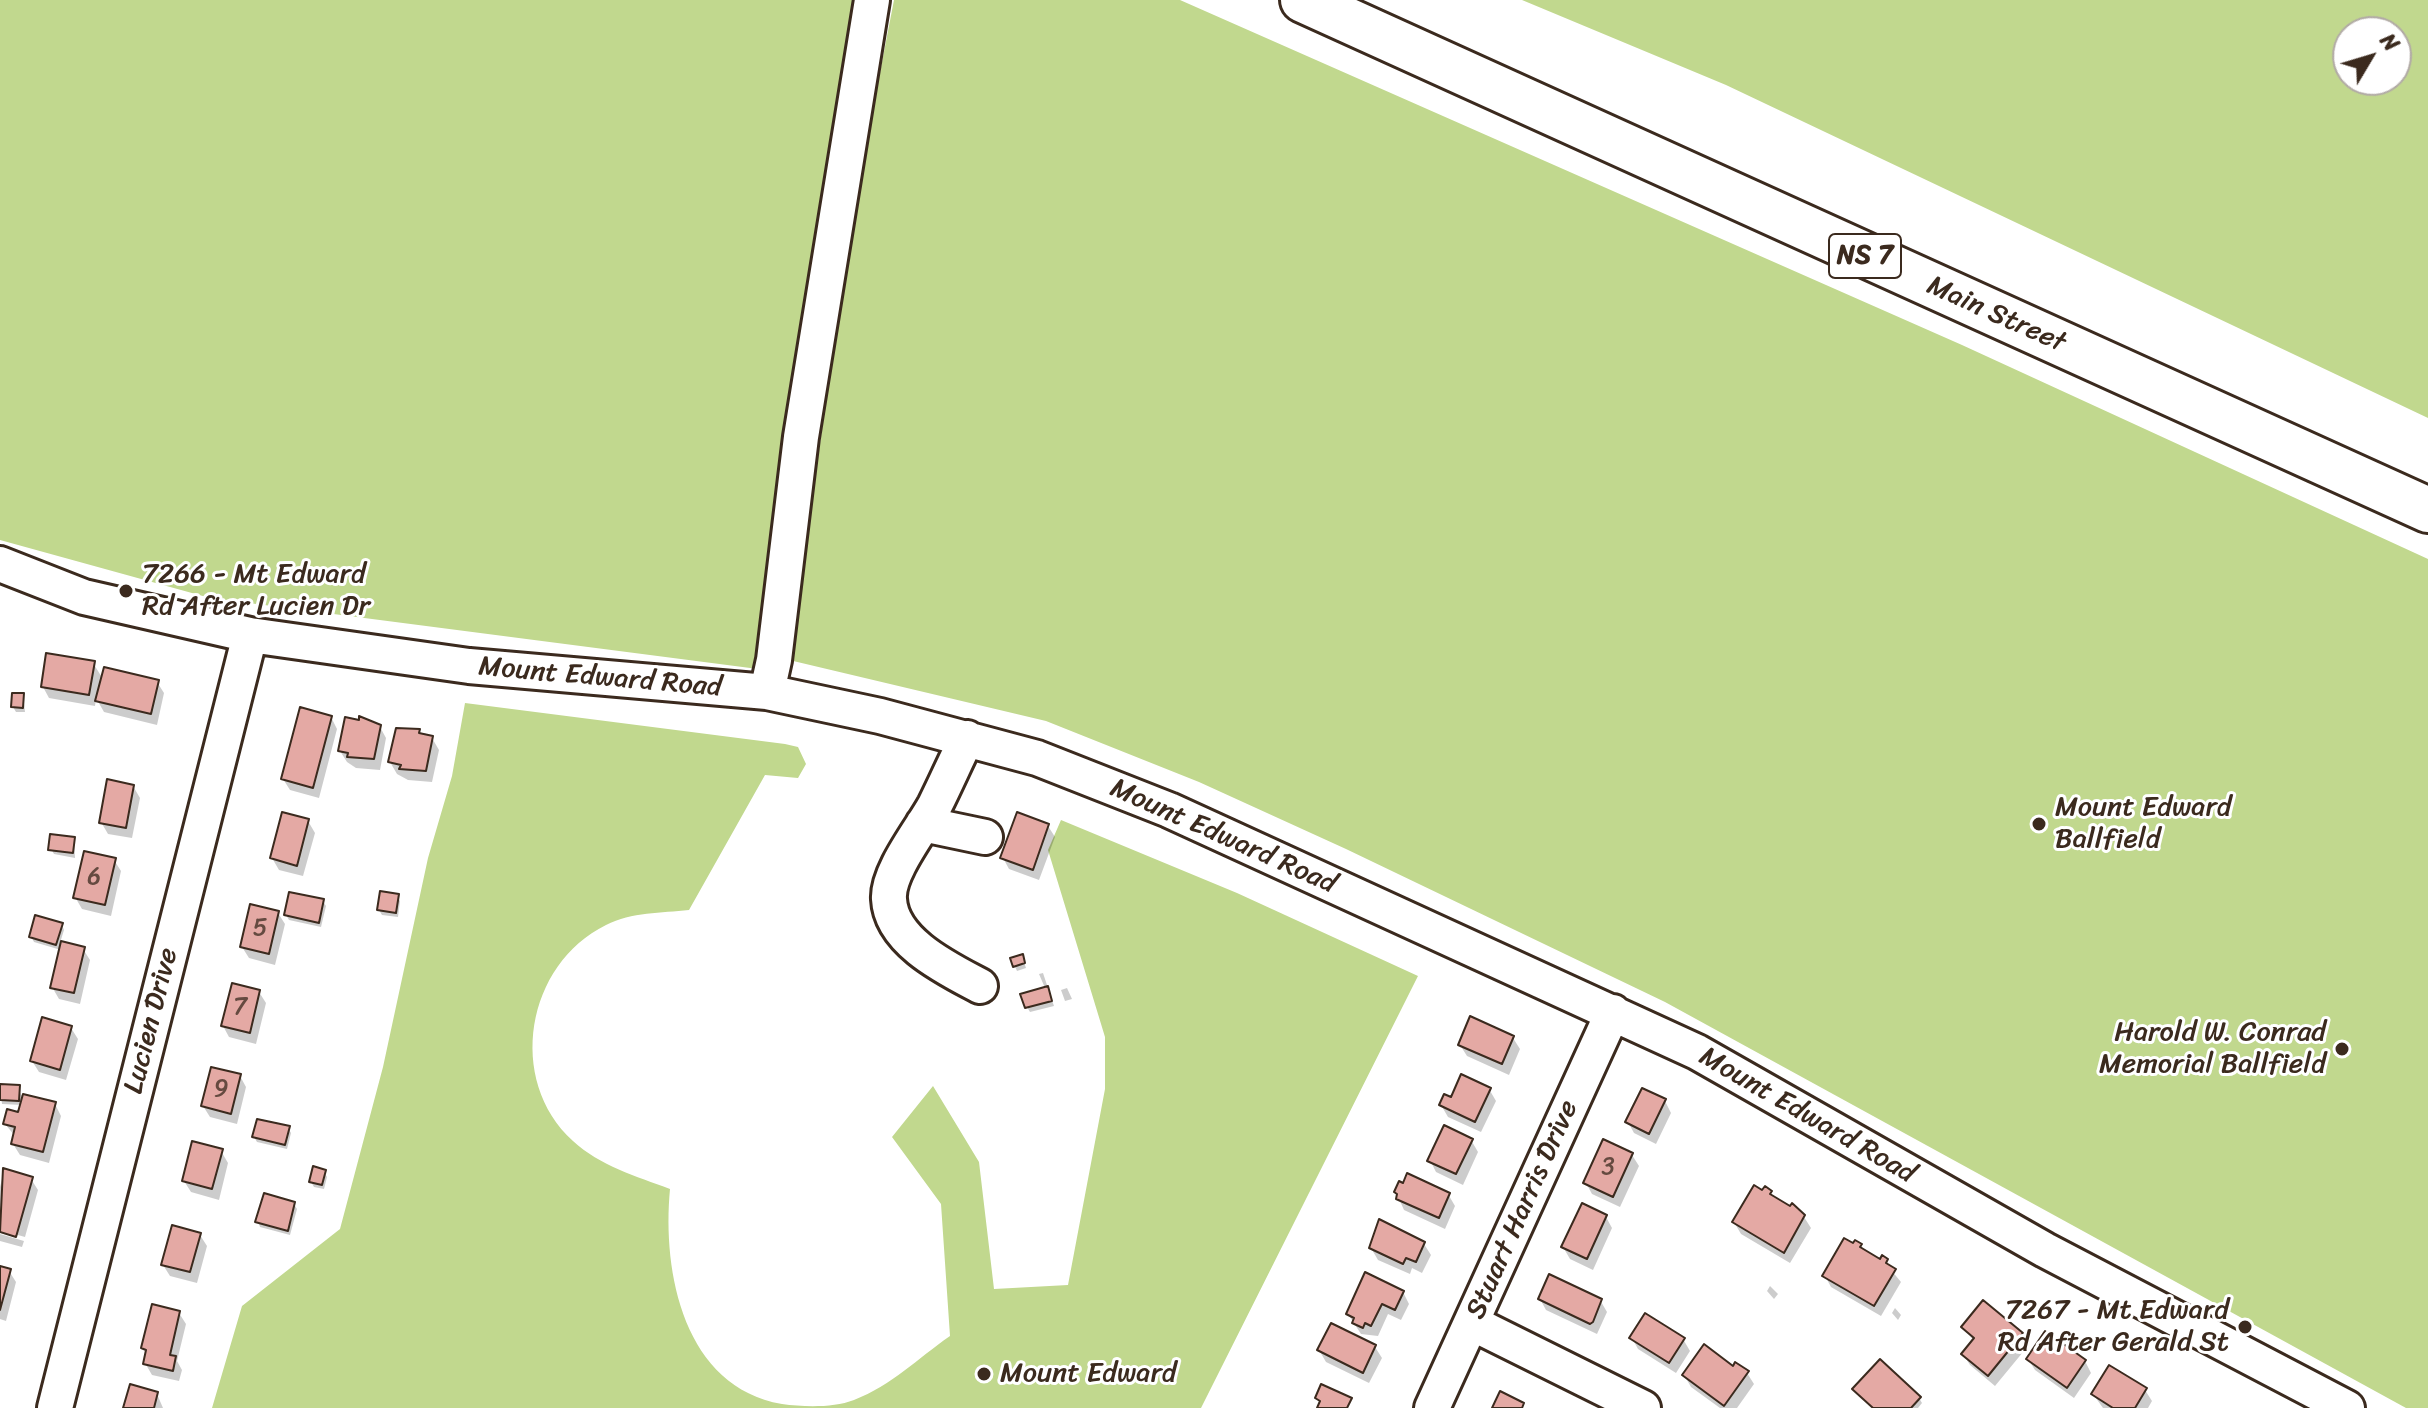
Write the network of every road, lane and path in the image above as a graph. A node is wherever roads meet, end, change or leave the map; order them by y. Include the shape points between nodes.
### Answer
1 (872, 0) edge
2 (1303, 0) edge
3 (2428, 510) edge
4 (0, 564) edge
5 (250, 635) junction
6 (767, 692) junction
7 (967, 738) junction
8 (923, 824) junction
9 (985, 837) dead end
10 (980, 986) dead end
11 (1613, 1012) junction
12 (1472, 1323) junction
13 (2337, 1406) edge
14 (55, 1408) edge
15 (1432, 1408) edge
16 (1643, 1408) edge

1 - 6 street via 801,437
2 - 3 main road, Main Street / NS 7
4 - 5 street, Mount Edward Road via 84,597
5 - 6 street, Mount Edward Road via 469,666
5 - 14 street, Lucien Drive
6 - 7 street, Mount Edward Road
7 - 8 street
7 - 11 street, Mount Edward Road via 1037,758 1169,810
8 - 9 street
8 - 10 street via 888,898 894,919 937,963
11 - 12 street, Stuart Harris Drive
11 - 13 street, Mount Edward Road via 1697,1052 2045,1250
12 - 15 street, Stuart Harris Drive
12 - 16 street

